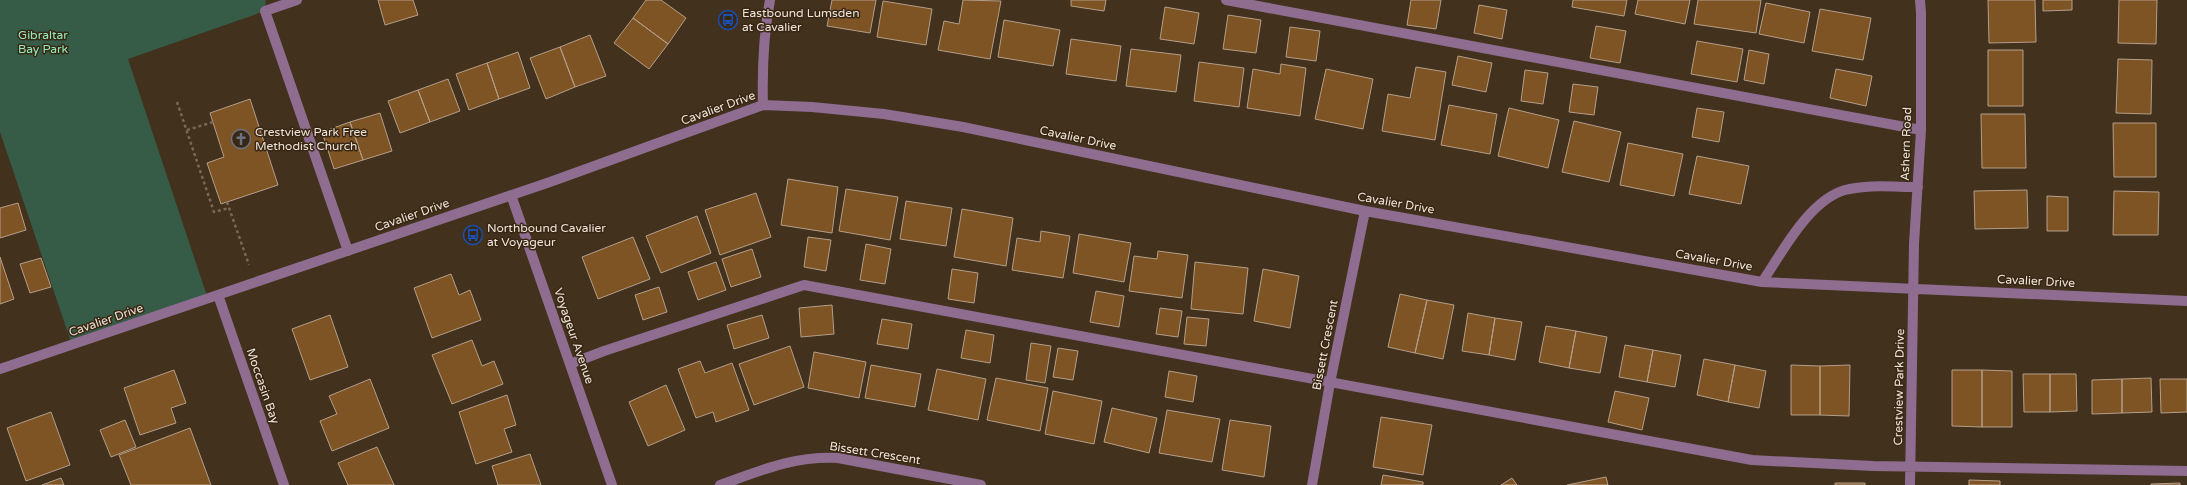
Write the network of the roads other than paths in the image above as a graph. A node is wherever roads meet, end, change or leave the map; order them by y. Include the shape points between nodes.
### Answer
1 (297, 0) edge
2 (770, 0) edge
3 (1226, 0) edge
4 (1920, 0) edge
5 (763, 105) junction
6 (1921, 130) junction
7 (1918, 187) junction
8 (512, 195) junction
9 (1365, 211) junction
10 (348, 251) junction
11 (1762, 282) junction
12 (1914, 289) junction
13 (218, 295) junction
14 (2187, 301) edge
15 (570, 364) junction
16 (0, 370) edge
17 (1330, 383) junction
18 (1910, 466) junction
19 (2187, 471) edge
20 (284, 485) edge
21 (612, 485) edge
22 (720, 485) edge
23 (981, 485) edge
24 (1312, 485) edge
25 (1910, 485) edge

1 - 10 street via 265,11
2 - 5 street via 761,64
3 - 6 street
4 - 6 street, Ashern Road
5 - 8 street, Cavalier Drive
5 - 9 street, Cavalier Drive via 884,114 963,127
6 - 7 street, Ashern Road
7 - 11 street via 1875,186 1844,190 1818,205 1801,224
7 - 12 street, Ashern Road
8 - 10 street, Cavalier Drive
8 - 15 street, Voyageur Avenue
9 - 11 street, Cavalier Drive
9 - 17 street, Bissett Crescent
10 - 13 street, Cavalier Drive
11 - 12 street, Cavalier Drive
12 - 14 street, Cavalier Drive
12 - 18 street, Crestview Park Drive
13 - 16 street, Cavalier Drive
13 - 20 street, Moccasin Bay
15 - 17 street via 604,350 804,285
15 - 21 street, Voyageur Avenue
17 - 18 street via 1752,460 1823,465
17 - 24 street, Bissett Crescent
18 - 19 street
18 - 25 street, Crestview Park Drive
22 - 23 street, Bissett Crescent via 788,461 814,457 838,458

